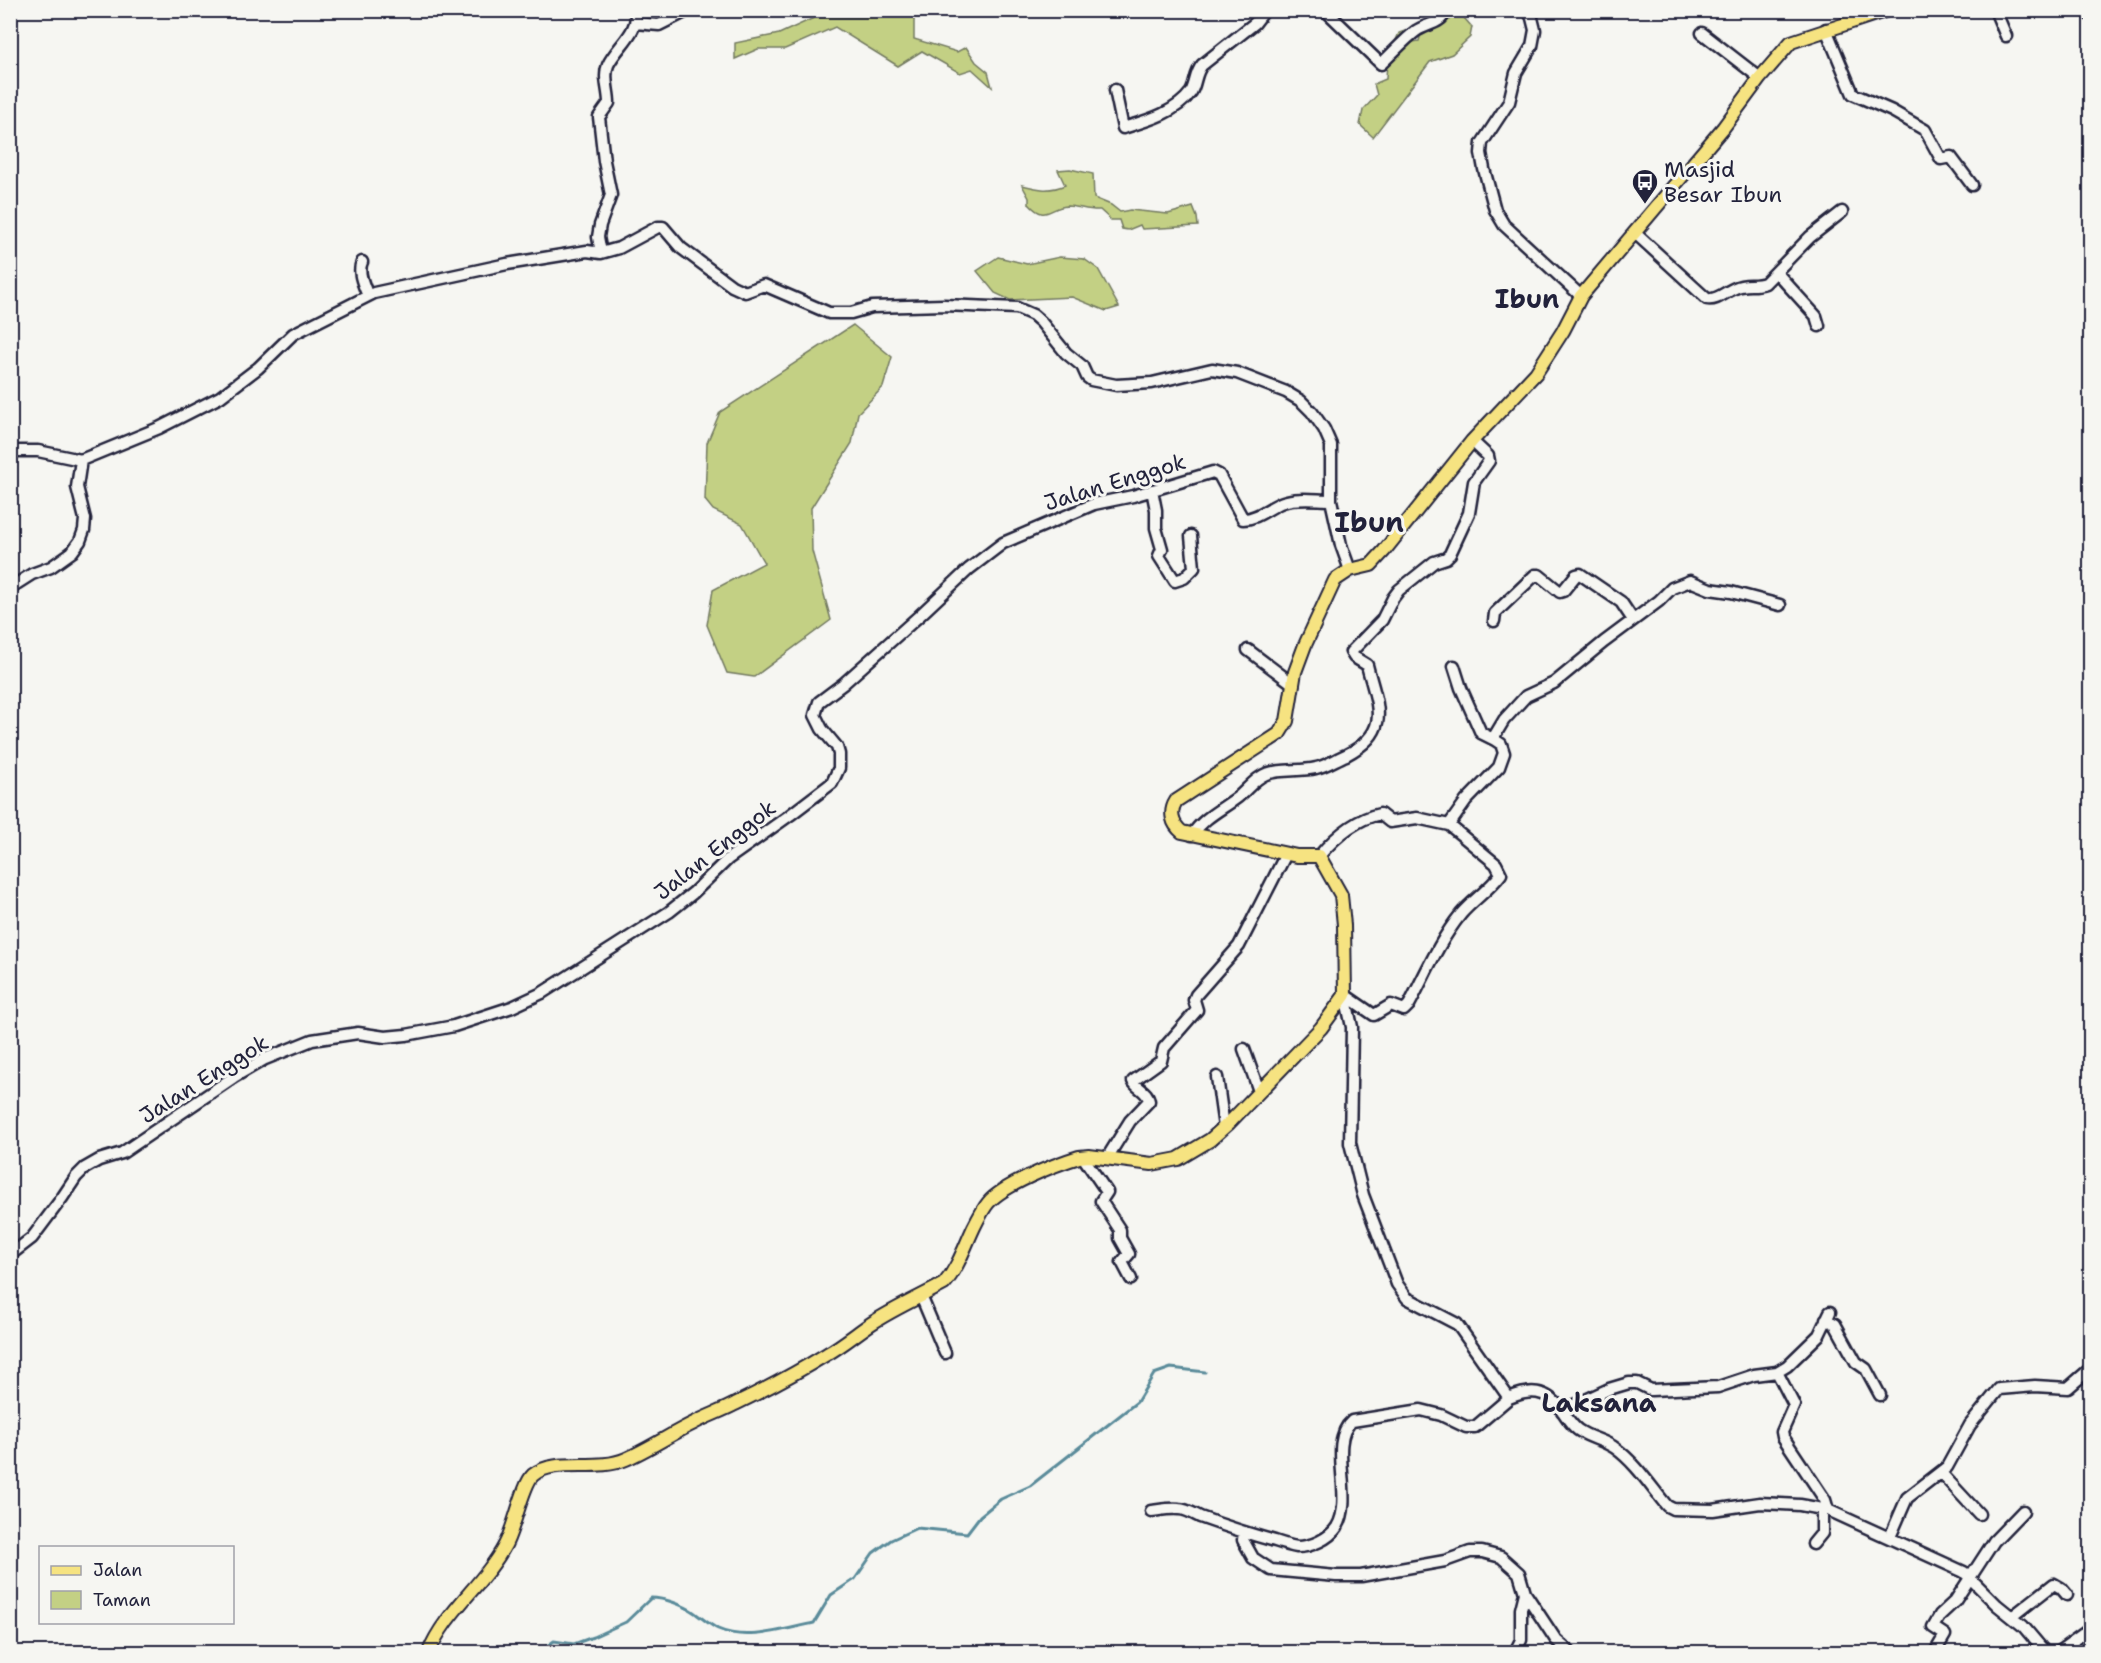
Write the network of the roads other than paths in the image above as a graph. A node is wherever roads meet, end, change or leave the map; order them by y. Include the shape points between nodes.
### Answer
1 (635, 10) edge
2 (689, 10) edge
3 (1265, 10) edge
4 (1325, 10) edge
5 (1447, 10) edge
6 (1528, 10) edge
7 (1888, 10) edge
8 (1995, 10) edge
9 (2087, 10) edge
10 (2091, 15) edge
11 (635, 23) junction
12 (1826, 29) junction
13 (1702, 33) dead end
14 (2006, 36) dead end
15 (1760, 78) junction
16 (1115, 90) dead end
17 (1972, 185) dead end
18 (1842, 212) dead end
19 (1635, 233) junction
20 (601, 253) junction
21 (362, 262) dead end
22 (1776, 272) junction
23 (368, 296) junction
24 (1581, 296) junction
25 (1819, 326) dead end
26 (1472, 441) junction
27 (10, 451) edge
28 (81, 460) junction
29 (1152, 490) junction
30 (1331, 500) junction
31 (1191, 536) dead end
32 (1350, 570) junction
33 (10, 588) edge
34 (1780, 605) dead end
35 (1633, 620) junction
36 (1494, 621) dead end
37 (1248, 650) dead end
38 (1454, 666) dead end
39 (1293, 684) junction
40 (1495, 740) junction
41 (1449, 825) junction
42 (1192, 835) junction
43 (1286, 854) junction
44 (1319, 856) junction
45 (1345, 995) junction
46 (1244, 1049) dead end
47 (1217, 1077) dead end
48 (1259, 1090) junction
49 (1224, 1127) junction
50 (1083, 1157) junction
51 (1107, 1158) junction
52 (10, 1255) edge
53 (1131, 1279) dead end
54 (921, 1296) junction
55 (945, 1353) dead end
56 (2091, 1369) edge
57 (1777, 1372) junction
58 (1880, 1395) dead end
59 (1509, 1398) junction
60 (1562, 1411) junction
61 (1941, 1473) junction
62 (1825, 1510) junction
63 (1151, 1511) dead end
64 (2023, 1511) dead end
65 (1979, 1515) dead end
66 (1244, 1532) junction
67 (1890, 1538) junction
68 (1813, 1544) dead end
69 (1970, 1577) junction
70 (1525, 1593) junction
71 (2067, 1595) dead end
72 (2012, 1617) junction
73 (2091, 1629) edge
74 (429, 1653) edge
75 (1515, 1653) edge
76 (1570, 1653) edge
77 (1935, 1653) edge
78 (2045, 1653) edge
79 (2058, 1653) edge

1 - 11 street
2 - 11 street via 659,25
3 - 16 street via 1255,23 1198,70 1191,92 1168,111 1123,128
4 - 5 street via 1381,64 1418,29 1443,18
6 - 24 street via 1535,30 1532,46 1516,73 1509,102 1482,143 1482,161 1491,197 1504,225
7 - 12 main road
8 - 14 street
9 - 10 street
11 - 20 street via 605,75 609,103 599,117 612,195 600,225
12 - 15 main road via 1791,42
12 - 17 street via 1853,94 1925,130 1940,158 1951,157
13 - 15 street
15 - 19 main road
18 - 22 street via 1810,237
19 - 22 street via 1710,300 1744,285 1761,285
19 - 24 main road
20 - 23 street via 587,251 507,264
20 - 30 street via 663,227 681,248 745,292 764,285 829,313 944,305 1017,308 1034,315 1091,380 1128,385 1212,369 1237,373 1286,392 1312,412 1331,445
21 - 23 street
22 - 25 street via 1816,316
23 - 28 street via 293,334 220,397 159,428
24 - 26 main road via 1536,372
26 - 32 main road via 1371,565
26 - 42 street via 1489,461 1474,482 1468,513 1453,550 1399,590 1382,620 1351,652 1367,665 1379,707 1370,737 1361,746 1317,768 1265,774 1207,818
27 - 28 street via 38,451
28 - 33 street via 77,487 86,519 80,541 51,567
29 - 30 street, Jalan Enggok via 1217,472 1243,519 1287,501
29 - 31 street via 1162,549 1159,556 1175,581 1194,568
29 - 52 street, Jalan Enggok via 1094,504 1022,534 986,554 819,702 815,715 839,754 839,768 832,783 728,859 669,912 542,993 512,1007 454,1026 406,1035 358,1033 312,1040 265,1059 122,1152 85,1168 32,1238
30 - 32 street
32 - 39 main road via 1335,580 1305,645
34 - 35 street via 1690,581 1672,588
35 - 36 street via 1622,602 1580,574 1560,592 1535,575 1496,613
35 - 40 street via 1554,683 1526,696 1504,720
37 - 39 street
38 - 40 street via 1481,733
39 - 42 main road via 1287,721 1279,734 1176,801 1172,809 1174,822 1182,832
40 - 41 street via 1504,753 1499,767
41 - 44 street via 1417,818 1389,822 1380,814 1348,828
41 - 45 street via 1496,864 1501,874 1460,915 1404,1010 1391,1005 1374,1015
42 - 43 main road
43 - 44 main road
43 - 51 street via 1239,945 1196,995 1197,1010 1164,1048 1161,1061 1133,1081 1149,1101 1130,1121
44 - 45 main road via 1341,895
45 - 48 main road via 1321,1028
45 - 59 street via 1352,1027 1350,1143 1363,1195 1396,1284 1413,1302 1457,1324
46 - 48 street
47 - 49 street
48 - 49 main road
49 - 51 main road via 1196,1149 1162,1164
50 - 51 main road
50 - 53 street via 1107,1192 1101,1201 1120,1230 1129,1254 1122,1262
50 - 54 main road via 1023,1180 989,1201 951,1276
54 - 55 street
54 - 74 main road via 874,1322 829,1354 625,1460 584,1467 562,1465 531,1476 500,1553 462,1601
56 - 61 street via 2068,1388 1999,1389 1970,1425
57 - 58 street via 1819,1335 1828,1316
57 - 60 street via 1718,1387 1651,1390 1629,1383
57 - 62 street via 1794,1405 1783,1437 1825,1500
59 - 60 street via 1524,1392 1544,1395
59 - 66 street via 1475,1427 1421,1410 1352,1422 1343,1436 1344,1506 1334,1531 1325,1539 1297,1547
60 - 62 street via 1578,1430 1623,1455 1673,1509 1713,1510 1760,1503
61 - 65 street
61 - 67 street via 1907,1498
62 - 67 street
62 - 68 street via 1822,1533
63 - 66 street via 1179,1509
64 - 69 street via 1994,1541
66 - 70 street via 1243,1540 1253,1558 1271,1570 1361,1576 1482,1552 1501,1557 1514,1568
67 - 69 street
69 - 72 street
69 - 77 street via 1935,1623 1934,1627 1945,1635
70 - 75 street via 1521,1640
70 - 76 street via 1556,1640
71 - 72 street via 2054,1584
72 - 78 street
73 - 79 street

